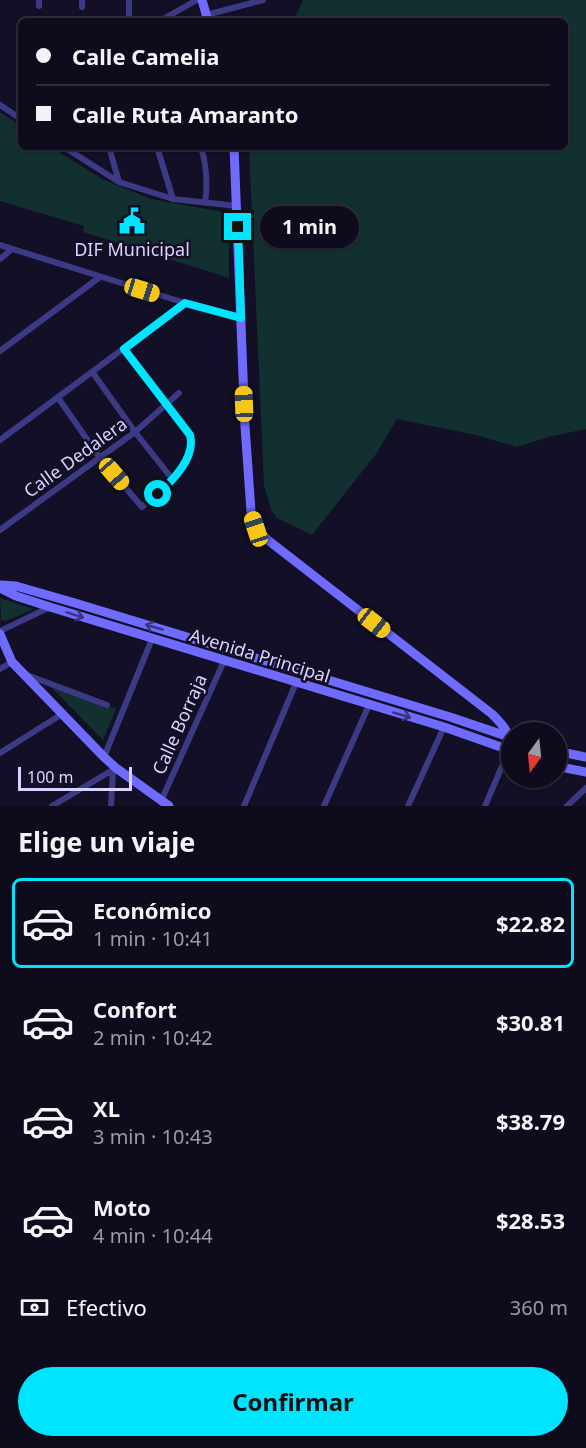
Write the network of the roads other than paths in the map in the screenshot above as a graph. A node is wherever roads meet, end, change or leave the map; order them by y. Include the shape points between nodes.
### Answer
1 (129, 0) edge
2 (196, 0) edge
3 (202, 0) edge
4 (263, 0) edge
5 (129, 18) edge
6 (165, 18) edge
7 (207, 18) edge
8 (0, 105) edge
9 (18, 117) edge
10 (70, 150) edge
11 (110, 150) edge
12 (158, 150) edge
13 (202, 150) edge
14 (234, 150) edge
15 (119, 182) junction
16 (173, 199) junction
17 (205, 203) junction
18 (237, 206) junction
19 (0, 245) edge
20 (12, 249) junction
21 (0, 258) edge
22 (100, 277) junction
23 (185, 303) junction
24 (241, 318) junction
25 (124, 349) junction
26 (0, 351) edge
27 (93, 373) junction
28 (179, 393) dead end
29 (59, 399) junction
30 (165, 405) junction
31 (135, 432) junction
32 (0, 440) edge
33 (100, 458) junction
34 (173, 480) junction
35 (0, 530) edge
36 (0, 587) edge
37 (50, 607) junction
38 (0, 633) edge
39 (152, 639) junction
40 (224, 661) junction
41 (12, 662) junction
42 (0, 669) edge
43 (24, 674) junction
44 (296, 682) junction
45 (107, 705) dead end
46 (369, 705) junction
47 (62, 714) junction
48 (501, 722) edge
49 (444, 727) junction
50 (501, 735) edge
51 (501, 748) edge
52 (0, 753) edge
53 (567, 753) edge
54 (104, 757) junction
55 (586, 757) edge
56 (567, 768) edge
57 (114, 769) junction
58 (501, 771) edge
59 (586, 772) edge
60 (586, 788) edge
61 (165, 803) edge
62 (52, 806) edge
63 (111, 806) edge
64 (244, 806) edge
65 (324, 806) edge
66 (408, 806) edge
67 (485, 806) edge
68 (567, 806) edge

1 - 5 street
2 - 6 street
3 - 7 street
4 - 7 street
8 - 9 street
10 - 15 street
11 - 15 street
12 - 16 street
13 - 17 street via 208,182
14 - 18 street
15 - 16 street
16 - 17 street
17 - 18 street
18 - 24 street
19 - 20 street
20 - 21 street
20 - 22 street
22 - 23 street
22 - 26 street
23 - 24 street
23 - 25 street
24 - 48 street via 251,511 256,529
25 - 27 street
25 - 30 street
27 - 29 street
27 - 31 street
28 - 30 street, Calle Dedalera
29 - 32 street
29 - 33 street
30 - 31 street, Calle Dedalera
30 - 34 street via 190,435 192,443
31 - 33 street, Calle Dedalera
31 - 34 street
33 - 34 street via 142,507
33 - 35 street, Calle Dedalera
36 - 37 street, Avenida Principal
50 -> 36 street, Avenida Principal via 75,603 16,586
37 - 38 street
37 -> 39 street, Avenida Principal
38 - 41 street
39 - 40 street, Avenida Principal
39 - 54 street
40 - 44 street, Avenida Principal
40 - 61 street, Calle Borraja
41 - 42 street
41 - 43 street
43 - 45 street
43 - 47 street
44 - 46 street, Avenida Principal
44 - 64 street
46 -> 49 street, Avenida Principal
46 - 65 street
47 - 52 street
47 - 54 street
49 - 51 street, Avenida Principal
49 - 66 street
53 - 55 street
54 - 57 street
56 - 59 street
57 - 61 street
57 - 62 street
57 - 63 street
58 - 67 street
60 - 68 street

